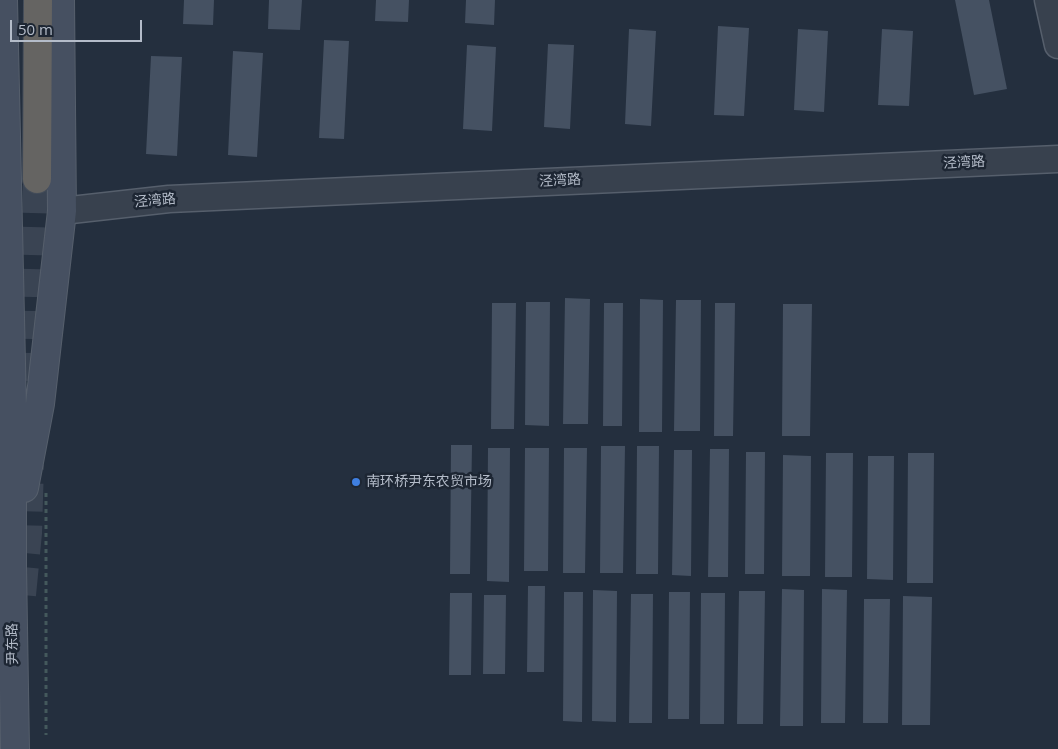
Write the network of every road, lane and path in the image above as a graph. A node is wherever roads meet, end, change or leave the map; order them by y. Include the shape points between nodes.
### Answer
1 (3, 0) edge
2 (38, 0) edge
3 (60, 0) edge
4 (1048, 0) edge
5 (1058, 45) edge
6 (1058, 158) edge
7 (37, 179) tunnel mouth
8 (62, 211) junction
9 (46, 491) dead end
10 (12, 566) junction
11 (46, 735) dead end
12 (15, 749) edge

1 - 10 main road, 尹东路 via 12,408
2 - 7 highway
3 - 8 main road
4 - 5 street
6 - 8 street, 泾湾路 via 169,199
8 - 10 main road via 40,404
9 - 11 path
10 - 12 main road, 尹东路

